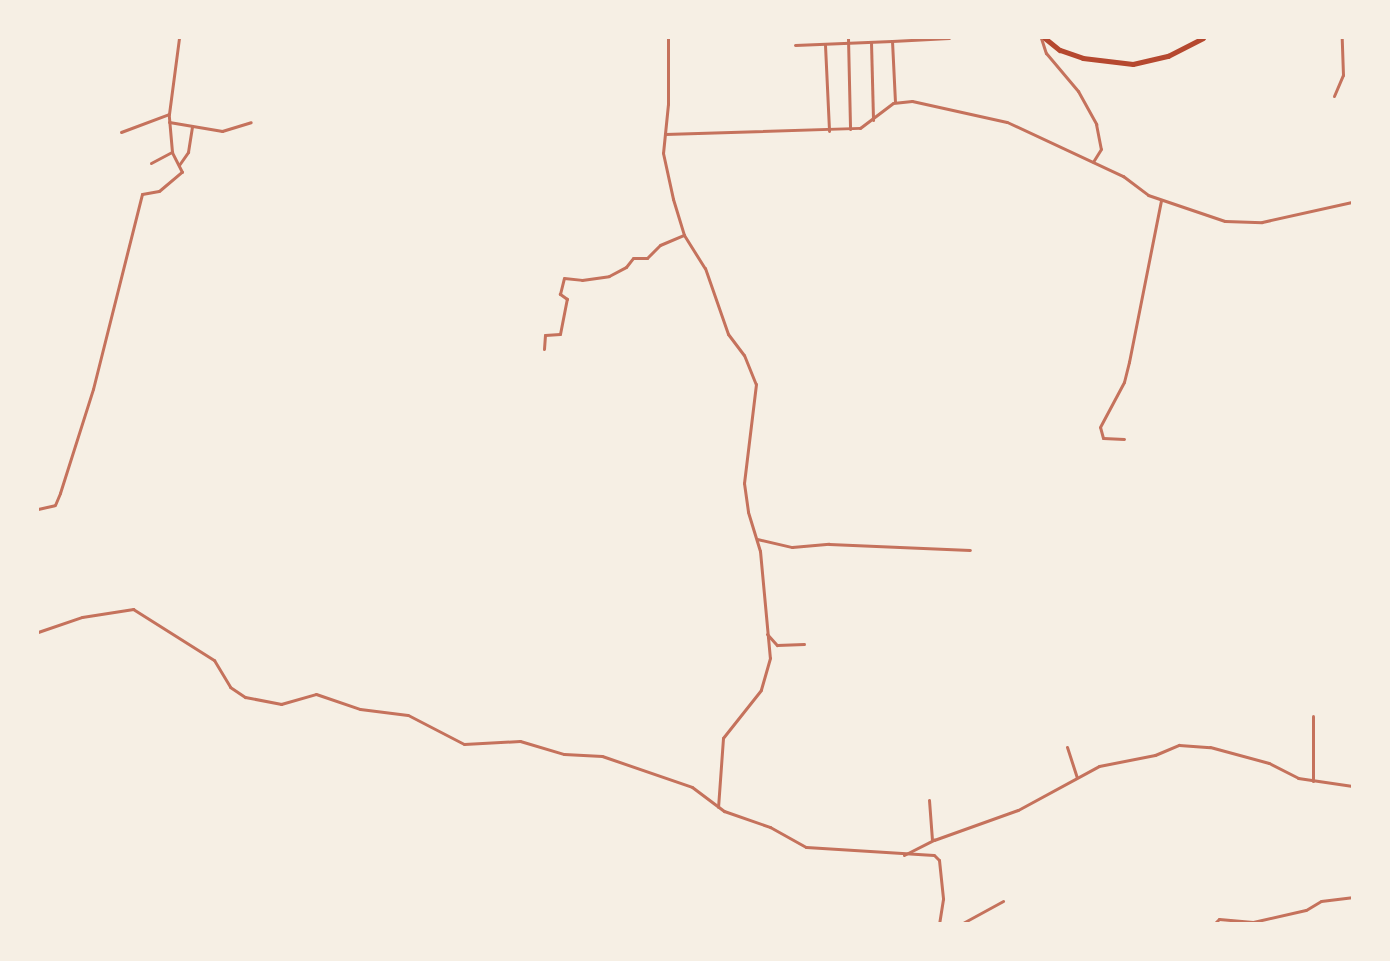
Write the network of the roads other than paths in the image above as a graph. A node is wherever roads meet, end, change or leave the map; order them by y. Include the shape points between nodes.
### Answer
1 (179, 38) edge
2 (668, 38) edge
3 (848, 38) edge
4 (924, 38) edge
5 (949, 38) edge
6 (1043, 38) edge
7 (1203, 38) edge
8 (1342, 38) edge
9 (899, 39) edge
10 (872, 41) edge
11 (892, 41) junction
12 (848, 44) junction
13 (795, 45) dead end
14 (825, 45) junction
15 (1334, 96) dead end
16 (895, 102) junction
17 (169, 114) junction
18 (873, 120) junction
19 (170, 122) junction
20 (251, 122) dead end
21 (192, 126) junction
22 (850, 129) junction
23 (829, 131) junction
24 (121, 132) dead end
25 (665, 134) junction
26 (172, 152) junction
27 (1093, 162) junction
28 (151, 163) dead end
29 (179, 165) junction
30 (1161, 200) junction
31 (1353, 202) edge
32 (684, 235) junction
33 (544, 349) dead end
34 (1124, 440) dead end
35 (38, 509) edge
36 (757, 539) junction
37 (970, 550) dead end
38 (38, 632) edge
39 (766, 633) junction
40 (804, 644) dead end
41 (1313, 716) dead end
42 (1066, 747) dead end
43 (1077, 777) junction
44 (1312, 781) junction
45 (1353, 786) edge
46 (929, 800) dead end
47 (718, 807) junction
48 (932, 840) junction
49 (904, 855) junction
50 (1353, 897) edge
51 (1003, 901) dead end
52 (939, 924) edge
53 (961, 924) edge
54 (1214, 924) edge

1 - 17 street
2 - 25 street
3 - 12 street
4 - 5 street
4 - 9 street
6 - 7 main road via 1060,50 1083,58 1133,64 1168,56
6 - 27 street via 1046,53 1078,91 1096,124 1101,149
8 - 15 street via 1342,75
9 - 11 street
10 - 11 street
10 - 12 street
10 - 18 street
11 - 16 street
12 - 14 street
12 - 22 street
13 - 14 street
14 - 23 street
16 - 18 street
16 - 27 street via 912,101 985,116
17 - 19 street
17 - 24 street
18 - 22 street
19 - 21 street
19 - 26 street
20 - 21 street via 225,131
21 - 29 street via 188,152
22 - 23 street
23 - 25 street
25 - 32 street via 664,162
26 - 28 street
26 - 29 street
27 - 30 street
29 - 35 street via 182,172 176,180 158,192 142,194 93,389 61,491 55,505
30 - 31 street via 1225,221 1250,223
30 - 34 street via 1124,382 1100,427 1103,438
32 - 33 street via 660,245 647,258 633,258 609,276 564,278 560,294 567,298 560,334 545,335
32 - 36 street via 705,268 728,334 744,355 756,384 744,483
36 - 37 street via 792,547
36 - 39 street
38 - 47 street via 82,617 133,609 214,660 241,696 281,704 316,694 360,709 408,715 464,744 520,741 564,754 602,756 692,787
39 - 40 street via 777,645
39 - 47 street via 770,658 764,686 723,738
41 - 44 street
42 - 43 street
43 - 44 street via 1111,762 1194,745 1269,763 1287,774
43 - 48 street via 1018,810
44 - 45 street
46 - 48 street
47 - 49 street via 806,847
48 - 49 street
49 - 52 street via 938,857 943,899
50 - 54 street via 1321,901 1306,910 1253,922 1219,919
51 - 53 street

